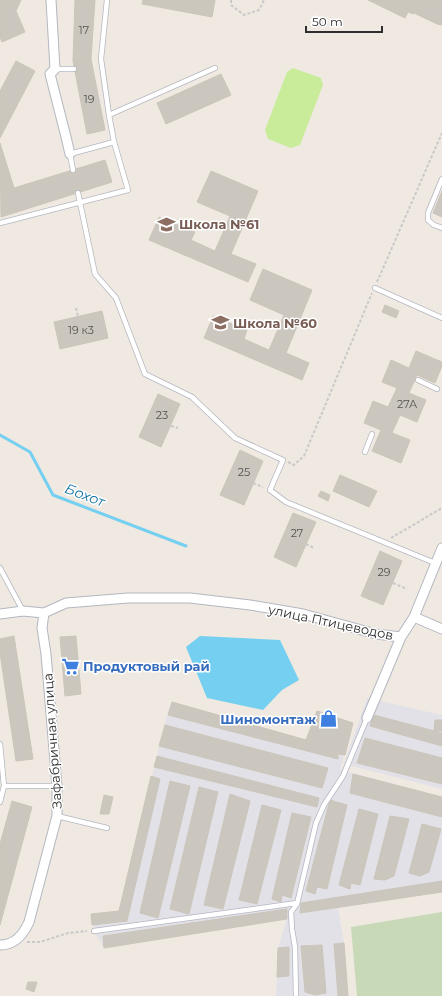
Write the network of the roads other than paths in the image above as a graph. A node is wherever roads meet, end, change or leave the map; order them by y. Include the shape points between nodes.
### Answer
1 (51, 0) edge
2 (107, 0) edge
3 (215, 68) dead end
4 (55, 69) junction
5 (74, 69) dead end
6 (109, 115) junction
7 (114, 142) junction
8 (70, 154) junction
9 (73, 170) dead end
10 (442, 179) edge
11 (78, 193) dead end
12 (80, 203) junction
13 (0, 223) edge
14 (442, 228) edge
15 (374, 288) road end
16 (442, 318) edge
17 (418, 380) dead end
18 (437, 389) dead end
19 (372, 434) dead end
20 (365, 452) dead end
21 (442, 548) edge
22 (437, 565) edge
23 (0, 568) edge
24 (23, 611) junction
25 (44, 613) junction
26 (0, 614) edge
27 (414, 617) junction
28 (442, 629) edge
29 (401, 637) junction
30 (367, 718) joint
31 (0, 744) edge
32 (4, 786) junction
33 (57, 786) junction
34 (0, 802) edge
35 (57, 816) junction
36 (107, 828) dead end
37 (297, 903) junction
38 (94, 931) road end
39 (0, 945) edge
40 (296, 996) edge

1 - 4 street
2 - 6 lane via 101,59
3 - 6 lane
4 - 5 lane
4 - 8 street via 50,74
6 - 7 lane
7 - 8 lane
7 - 12 lane via 128,190
8 - 9 lane
10 - 14 lane via 428,213 428,220
11 - 12 lane
12 - 13 lane
12 - 22 lane via 95,274 116,298 145,374 192,397 235,438 284,460 270,490 286,502
15 - 16 lane
17 - 18 lane
19 - 20 lane
21 - 22 street
22 - 27 street
23 - 24 lane
24 - 25 street
24 - 26 street
25 - 29 street, улица Птицеводов via 66,602 190,598 302,614 376,634
25 - 33 street, Зафабричная улица via 42,628
27 - 28 street
27 - 29 street
29 - 30 street
30 - 37 lane via 344,776 324,805 316,824
31 - 32 lane
32 - 33 lane
32 - 34 lane
33 - 35 street, Зафабричная улица
35 - 36 lane
35 - 39 street, Зафабричная улица via 29,922 24,932 13,942
37 - 38 lane
37 - 40 lane via 291,912

